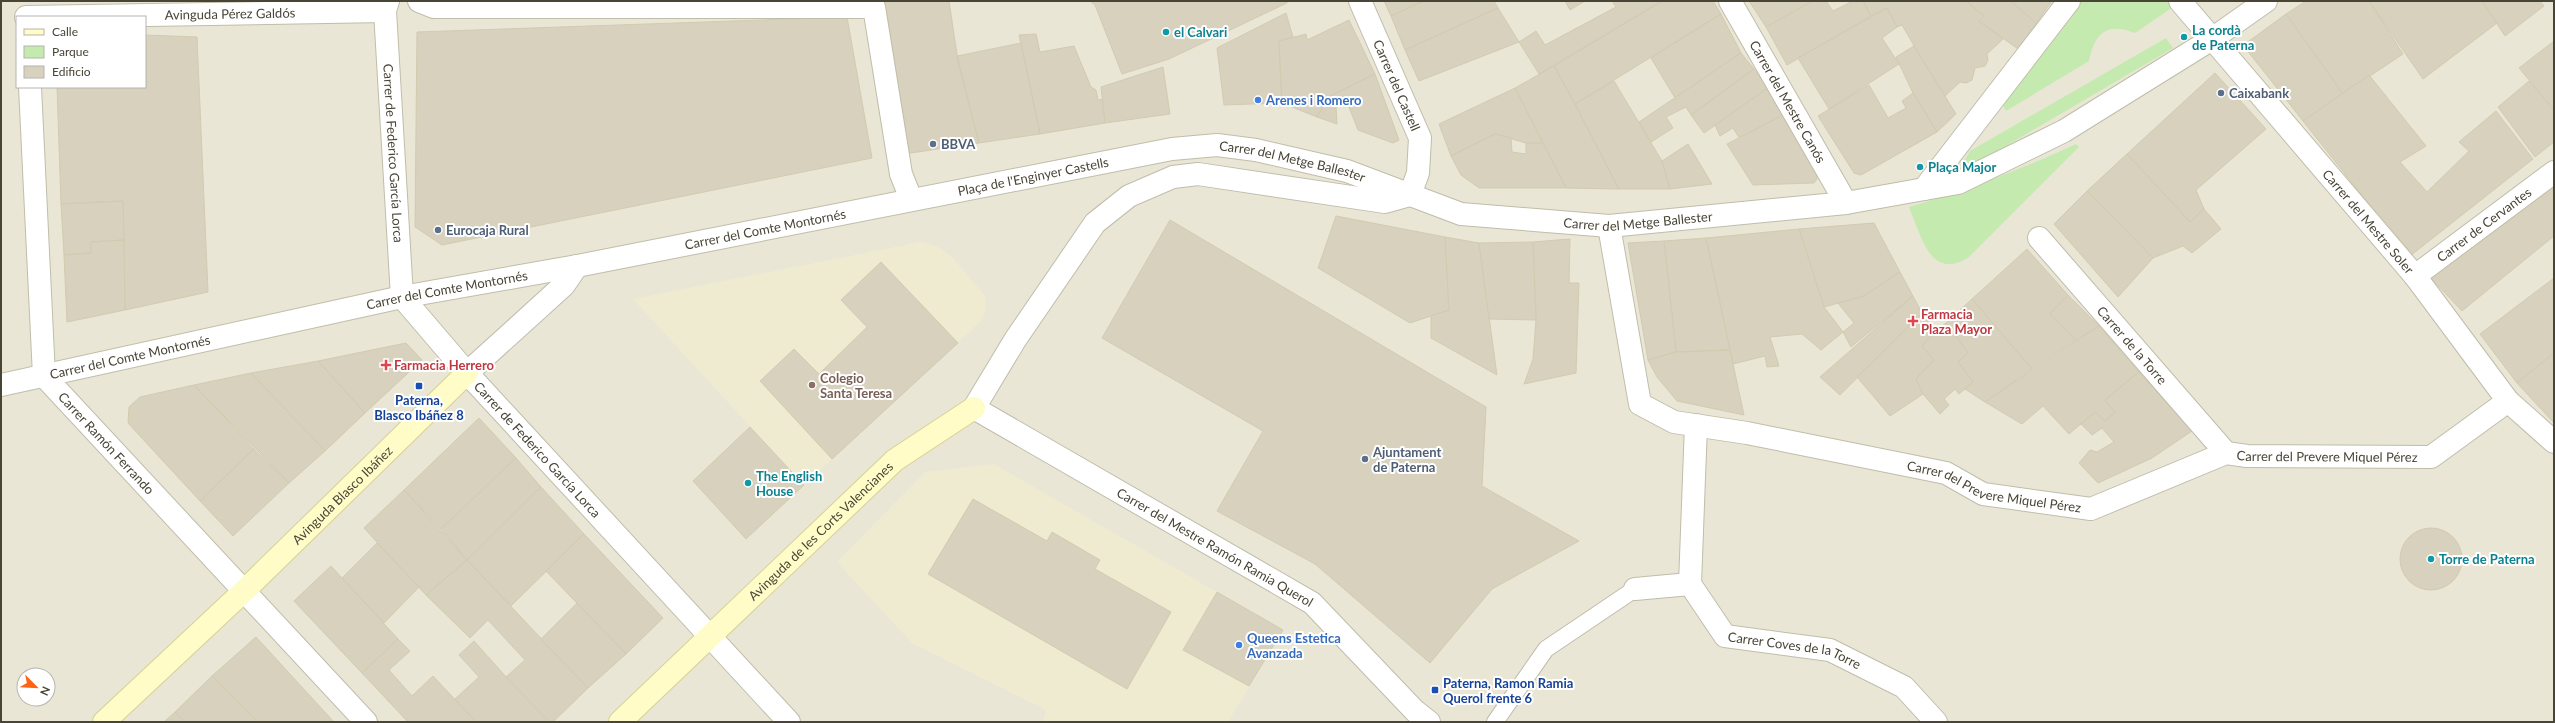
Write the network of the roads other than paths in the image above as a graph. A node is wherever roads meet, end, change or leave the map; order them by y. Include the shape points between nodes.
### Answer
1 (419, 1) edge
2 (1360, 1) edge
3 (1730, 1) edge
4 (2069, 1) edge
5 (2180, 1) edge
6 (2266, 1) edge
7 (387, 6) edge
8 (26, 16) edge
9 (2212, 39) junction
10 (30, 88) edge
11 (1172, 149) joint
12 (2554, 172) edge
13 (1924, 189) junction
14 (1410, 195) junction
15 (903, 201) junction
16 (1846, 203) junction
17 (1609, 226) junction
18 (2039, 238) dead end
19 (577, 266) junction
20 (2415, 276) junction
21 (402, 297) junction
22 (1015, 340) joint
23 (467, 373) junction
24 (44, 376) junction
25 (1, 385) edge
26 (2508, 401) junction
27 (974, 408) junction
28 (1696, 425) junction
29 (2554, 442) edge
30 (2226, 453) junction
31 (1690, 584) junction
32 (1635, 589) joint
33 (244, 591) junction
34 (709, 637) junction
35 (1416, 718) edge
36 (104, 722) edge
37 (366, 722) edge
38 (620, 722) edge
39 (789, 722) edge
40 (1495, 722) edge
41 (1936, 722) edge

1 - 15 street via 434,7 874,7 901,174
2 - 14 street, Carrer del Castell via 1420,138 1418,173
3 - 16 street, Carrer del Mestre Canós
4 - 13 street
5 - 9 street, Carrer del Mestre Soler
6 - 9 street
7 - 8 street, Avinguda Pérez Galdós
7 - 21 street, Carrer de Federico García Lorca
9 - 13 street via 2064,131 1958,183
9 - 20 street, Carrer del Mestre Soler
10 - 24 street
11 - 14 street, Carrer del Metge Ballester via 1217,145 1256,150 1347,171
11 - 15 street, Plaça de l'Enginyer Castells
12 - 20 street, Carrer de Cervantes
13 - 16 street, Carrer del Metge Ballester
14 - 17 street, Carrer del Metge Ballester via 1461,214
14 - 22 street, Carrer del Metge Ballester via 1385,202 1198,174 1173,177 1129,196 1095,223
15 - 19 street, Carrer del Comte Montornés
16 - 17 street, Carrer del Metge Ballester
17 - 28 street, Carrer del Prevere Miquel Pérez via 1640,404 1674,422
18 - 30 street, Carrer de la Torre
19 - 21 street, Carrer del Comte Montornés
19 - 23 street, Avinguda Blasco Ibáñez via 564,285
20 - 26 street, Carrer del Mestre Soler
21 - 23 street, Carrer de Federico García Lorca
21 - 24 street, Carrer del Comte Montornés
22 - 27 street, Avinguda de les Corts Valencianes
23 - 33 street, Avinguda Blasco Ibáñez
23 - 34 street, Carrer de Federico García Lorca
24 - 25 street, Carrer del Comte Montornés
24 - 33 street, Carrer Ramón Ferrando
26 - 29 street, Carrer del Mestre Soler
26 - 30 street, Carrer del Prevere Miquel Pérez via 2431,457 2247,456
27 - 34 street, Avinguda de les Corts Valencianes via 895,460
27 - 35 street, Carrer del Mestre Ramón Ramia Querol via 1312,603
28 - 30 street, Carrer del Prevere Miquel Pérez via 1946,473 1983,494 2091,509
28 - 31 street
31 - 32 street
31 - 41 street, Carrer Coves de la Torre via 1725,636 1830,650 1904,687
32 - 40 lane via 1546,649
33 - 36 street, Avinguda Blasco Ibáñez
33 - 37 street, Carrer Ramón Ferrando
34 - 38 street, Avinguda de les Corts Valencianes
34 - 39 street, Carrer de Federico García Lorca

